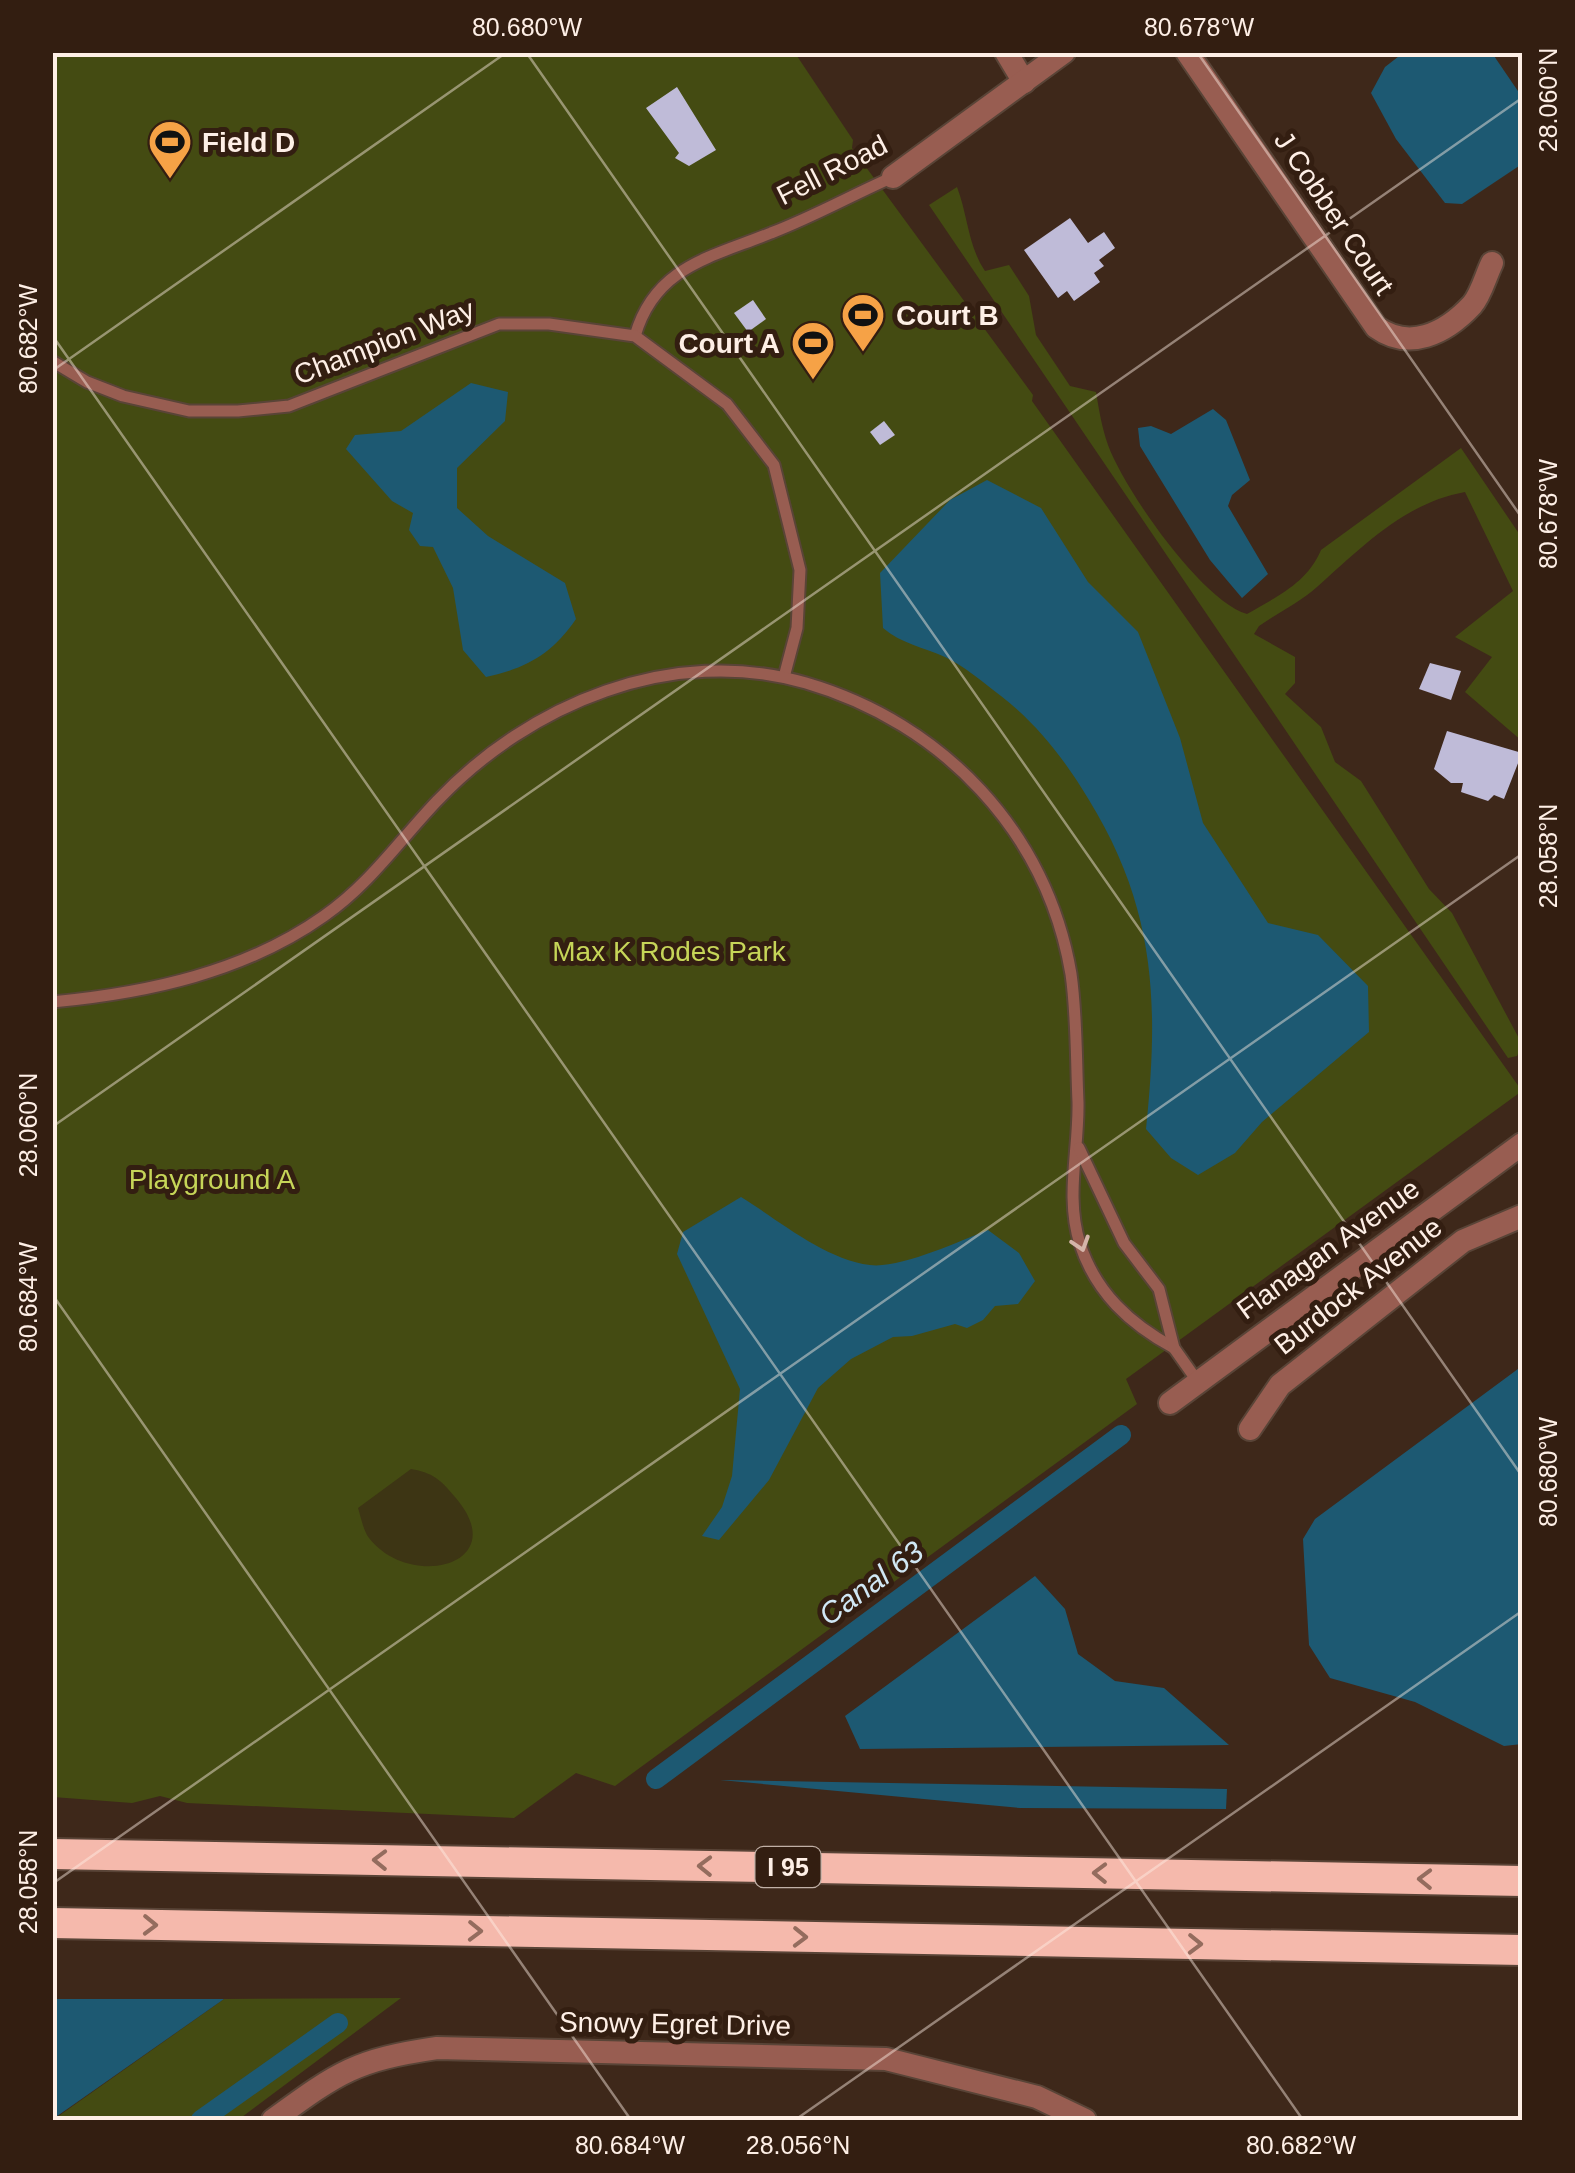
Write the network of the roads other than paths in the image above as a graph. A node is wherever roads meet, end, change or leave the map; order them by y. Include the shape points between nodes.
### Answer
1 (1006, 52) edge
2 (1064, 52) edge
3 (1187, 52) edge
4 (1024, 82) junction
5 (893, 177) joint
6 (1492, 262) dead end
7 (635, 336) junction
8 (52, 361) edge
9 (784, 676) junction
10 (52, 1002) edge
11 (1522, 1144) edge
12 (1079, 1148) junction
13 (1522, 1216) edge
14 (1174, 1348) junction
15 (1198, 1382) junction
16 (1170, 1404) dead end
17 (1250, 1429) dead end
18 (52, 1854) edge
19 (1522, 1881) edge
20 (52, 1923) edge
21 (1522, 1950) edge
22 (272, 2120) edge
23 (1085, 2120) edge

1 - 4 street
2 - 4 street, Fell Road
3 - 6 street, J Cobber Court via 1376,327 1392,339 1411,342 1431,334 1473,304
4 - 5 street, Fell Road
5 - 7 lane, Fell Road via 692,263 649,298
7 - 8 lane, Champion Way via 499,324 289,406 238,411 189,411 123,396
7 - 9 lane, Champion Way via 727,404 774,465 800,570
9 - 10 lane via 731,672 643,680 562,706 496,746 366,882 283,941 230,969
9 - 12 lane via 851,698 911,729 997,805 1030,856 1052,904 1070,973
11 - 15 street, Flanagan Avenue
12 - 14 lane via 1124,1244 1159,1289
12 -> 14 lane via 1071,1181 1074,1217 1091,1272 1137,1328
13 - 17 street, Burdock Avenue via 1464,1241 1433,1265 1280,1385
14 - 15 lane
15 - 16 street, Flanagan Avenue
19 -> 18 highway, I 95
20 -> 21 highway
22 - 23 street, Snowy Egret Drive via 341,2070 438,2048 886,2059 1037,2097

